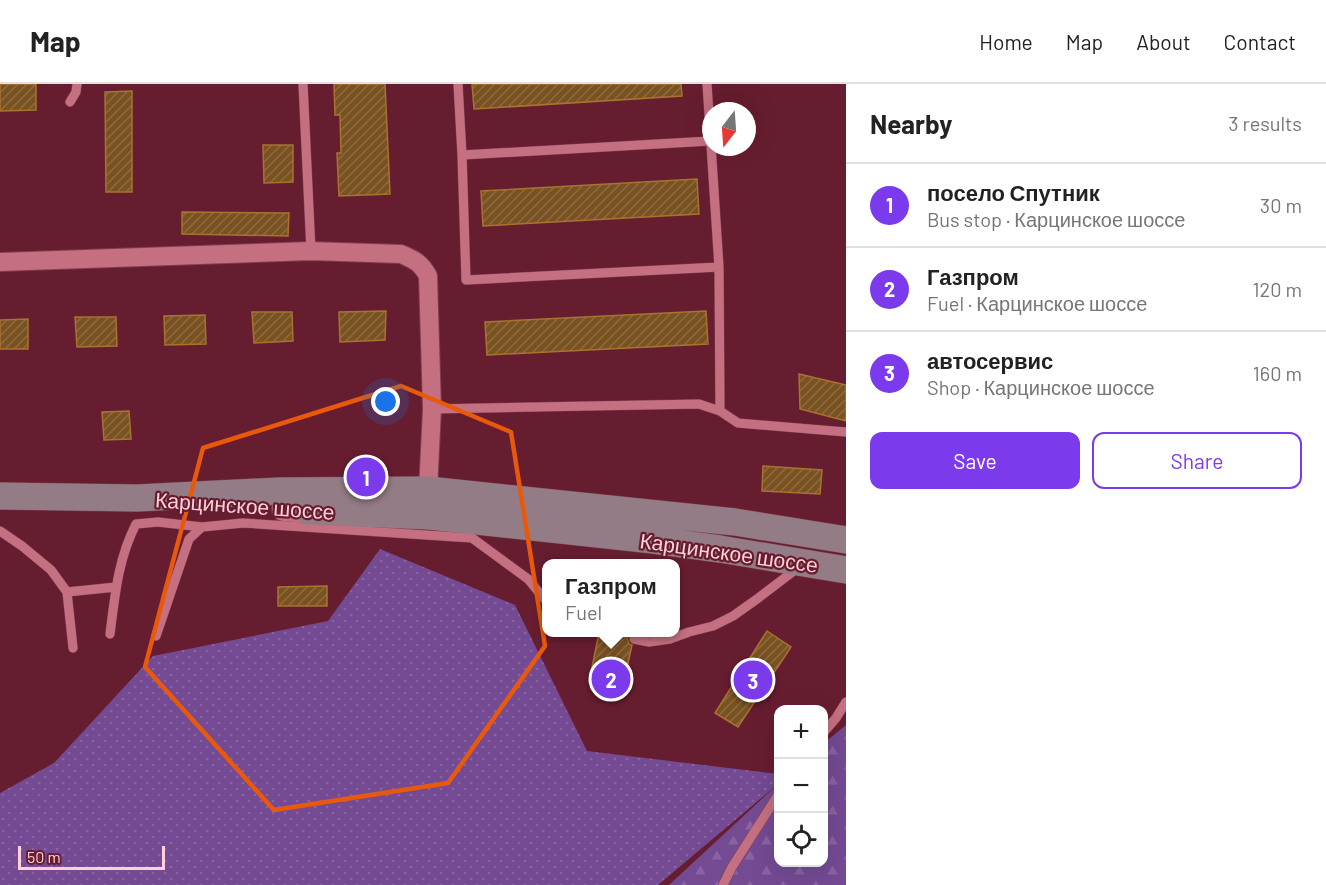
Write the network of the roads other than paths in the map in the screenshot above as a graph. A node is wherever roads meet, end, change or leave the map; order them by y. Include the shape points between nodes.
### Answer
1 (77, 84) edge
2 (303, 84) edge
3 (458, 84) edge
4 (707, 84) edge
5 (70, 102) dead end
6 (708, 102) edge
7 (702, 141) edge
8 (462, 155) junction
9 (711, 156) edge
10 (311, 251) junction
11 (0, 262) edge
12 (719, 267) junction
13 (432, 409) junction
14 (720, 411) junction
15 (846, 432) edge
16 (428, 490) junction
17 (0, 496) edge
18 (137, 498) junction
19 (429, 516) junction
20 (202, 527) junction
21 (0, 531) edge
22 (472, 538) junction
23 (846, 540) edge
24 (805, 562) junction
25 (846, 570) edge
26 (116, 587) junction
27 (67, 592) junction
28 (542, 596) edge
29 (110, 633) dead end
30 (680, 635) edge
31 (156, 636) dead end
32 (675, 637) edge
33 (634, 639) dead end
34 (73, 648) dead end
35 (846, 702) edge
36 (828, 727) edge
37 (774, 801) edge
38 (723, 885) edge

1 - 5 lane
2 - 10 lane
3 - 8 lane
4 - 6 lane
7 - 8 lane
8 - 12 lane via 466,280
9 - 12 lane
10 - 11 street
10 - 13 street via 401,254 422,266 428,276
12 - 14 lane
13 - 14 lane via 699,404
13 - 16 street
14 - 15 lane via 738,423
16 - 18 main road, Карцинское шоссе via 279,491
16 - 19 main road
16 - 23 main road, Карцинское шоссе via 735,522
17 - 18 main road
18 - 19 main road, Карцинское шоссе
19 - 22 lane via 455,525
19 - 24 main road, Карцинское шоссе
20 - 22 lane via 243,523
20 - 26 lane via 136,524 127,542
20 - 31 lane via 189,539
21 - 27 lane via 51,570
22 - 28 lane via 528,579
24 - 25 main road, Карцинское шоссе
24 - 30 lane via 733,616
26 - 27 lane
26 - 29 lane
27 - 34 lane
32 - 33 lane via 649,642
35 - 36 lane
37 - 38 lane

